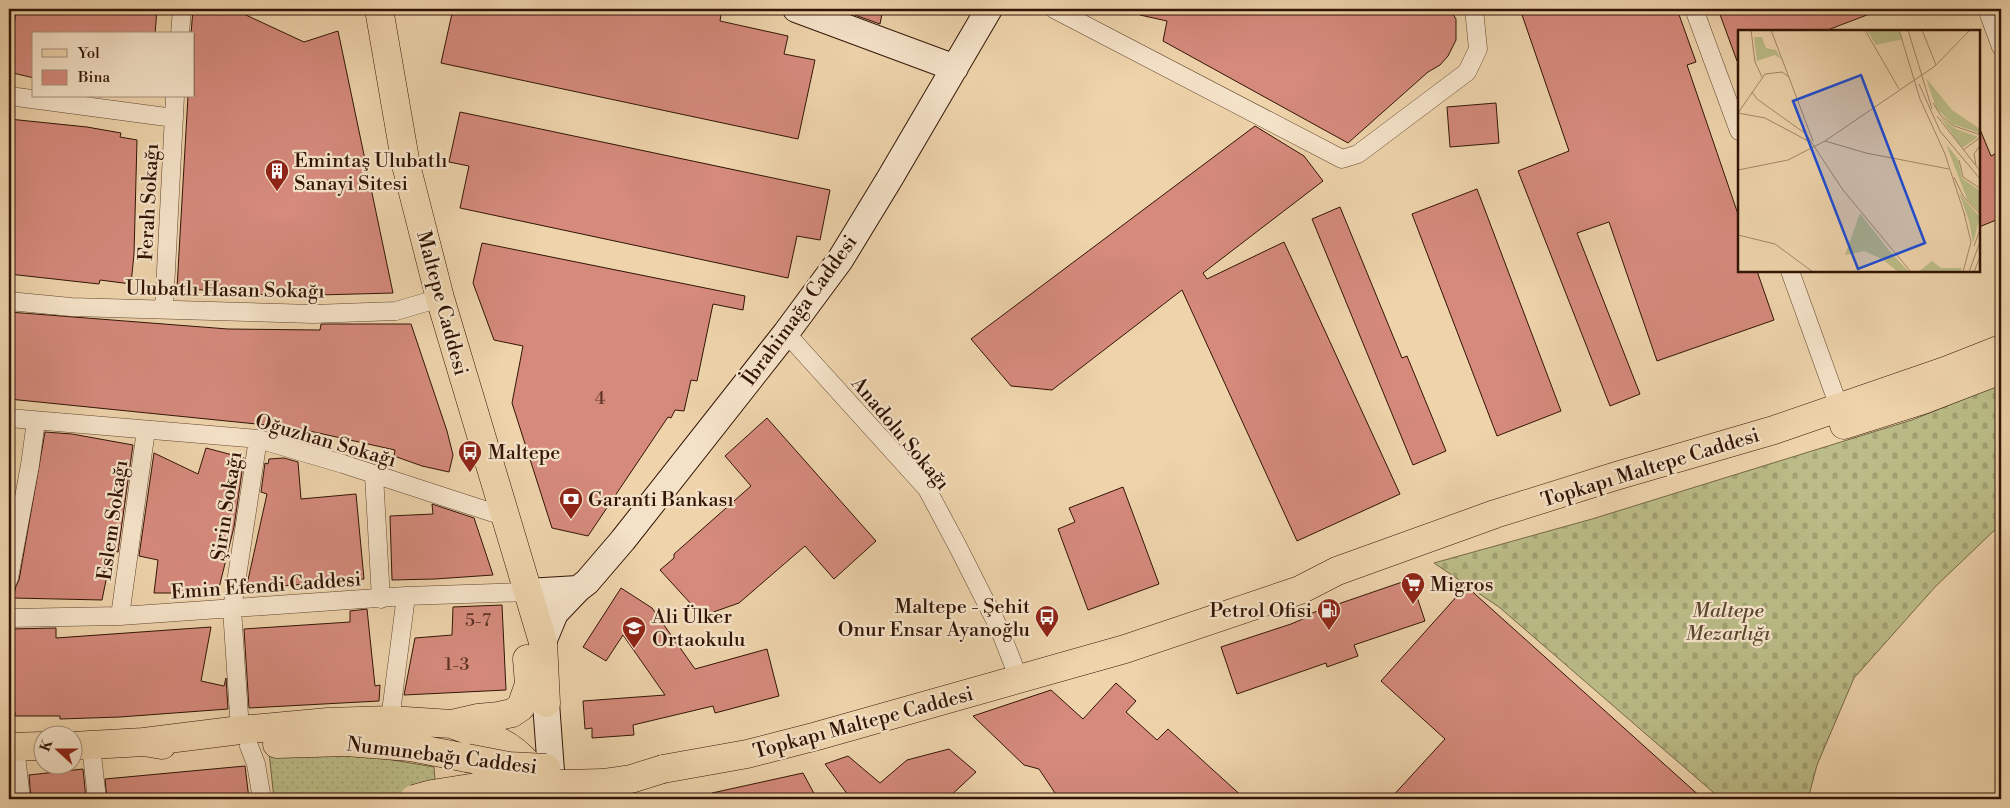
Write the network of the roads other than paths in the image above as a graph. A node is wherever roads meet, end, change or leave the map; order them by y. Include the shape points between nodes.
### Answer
1 (182, 9) edge
2 (379, 9) edge
3 (796, 9) edge
4 (989, 9) edge
5 (1054, 9) edge
6 (1474, 9) edge
7 (1694, 9) edge
8 (1987, 9) edge
9 (180, 32) edge
10 (2001, 47) edge
11 (955, 68) junction
12 (9, 96) edge
13 (175, 98) edge
14 (174, 118) junction
15 (1738, 128) edge
16 (1790, 272) edge
17 (440, 298) junction
18 (9, 300) edge
19 (164, 309) junction
20 (786, 333) junction
21 (2001, 349) edge
22 (2001, 370) edge
23 (1842, 416) junction
24 (9, 418) edge
25 (36, 421) junction
26 (146, 430) junction
27 (258, 439) junction
28 (374, 475) junction
29 (506, 517) junction
30 (9, 578) edge
31 (578, 589) junction
32 (526, 592) junction
33 (406, 596) junction
34 (381, 599) junction
35 (232, 608) junction
36 (120, 616) junction
37 (9, 618) edge
38 (543, 642) junction
39 (1019, 679) junction
40 (546, 703) joint
41 (390, 720) junction
42 (452, 724) junction
43 (244, 738) junction
44 (32, 746) edge
45 (82, 746) edge
46 (12, 747) edge
47 (663, 769) junction
48 (21, 799) edge
49 (97, 799) edge
50 (262, 799) edge
51 (414, 799) edge
52 (555, 799) edge

1 - 9 street
2 - 17 main road, Maltepe Caddesi via 406,164
3 - 11 main road
4 - 11 main road, İbrahimağa Caddesi
5 - 6 street via 1342,159 1358,154 1467,72 1478,49
7 - 15 street
8 - 10 street
11 - 20 main road, İbrahimağa Caddesi via 840,260
12 - 14 street
13 - 14 street, Ferah Sokağı
14 - 19 street, Ferah Sokağı
16 - 23 street
17 - 19 street, Ulubatlı Hasan Sokağı via 396,311 331,314
17 - 29 main road, Maltepe Caddesi
18 - 19 street, Ulubatlı Hasan Sokağı via 71,307
20 - 31 main road, İbrahimağa Caddesi via 623,540
20 - 39 street, Anadolu Sokağı via 927,489 999,628
21 - 23 main road, Topkapı Maltepe Caddesi
22 - 23 main road, Topkapı Maltepe Caddesi via 1923,400
23 - 39 main road, Topkapı Maltepe Caddesi via 1774,430 1616,476 1342,582 1300,590 1125,650
24 - 25 street, Oğuzhan Sokağı
25 - 26 street, Oğuzhan Sokağı
25 - 30 street
26 - 27 street, Oğuzhan Sokağı
26 - 36 street, Eslem Sokağı
27 - 28 street, Oğuzhan Sokağı
27 - 35 street, Şirin Sokağı
28 - 29 street, Oğuzhan Sokağı
28 - 34 street
29 - 32 main road, Maltepe Caddesi
31 - 32 main road
31 - 38 main road, İbrahimağa Caddesi via 555,613
32 - 33 street, Emin Efendi Caddesi
32 - 38 main road, Maltepe Caddesi
32 - 42 main road via 523,610 529,684 522,707 499,716
33 - 34 street, Emin Efendi Caddesi
33 - 41 street
34 - 35 street, Emin Efendi Caddesi
35 - 36 street, Emin Efendi Caddesi
35 - 43 street, Şirin Sokağı
36 - 37 street, Emin Efendi Caddesi
38 - 40 main road, Maltepe Caddesi
39 - 47 main road, Topkapı Maltepe Caddesi via 747,754
40 - 52 main road
41 - 42 main road
41 - 43 main road via 328,722
42 - 52 main road via 502,743 515,752 544,782
43 - 45 main road, Numunebağı Caddesi via 178,748 144,742
43 - 47 main road, Numunebağı Caddesi, bridge via 410,747 509,766
43 - 50 street, Şirin Sokağı via 256,764
44 - 46 main road
45 - 49 street
46 - 48 street
47 - 51 main road, Topkapı Maltepe Caddesi, bridge via 603,783 483,786

